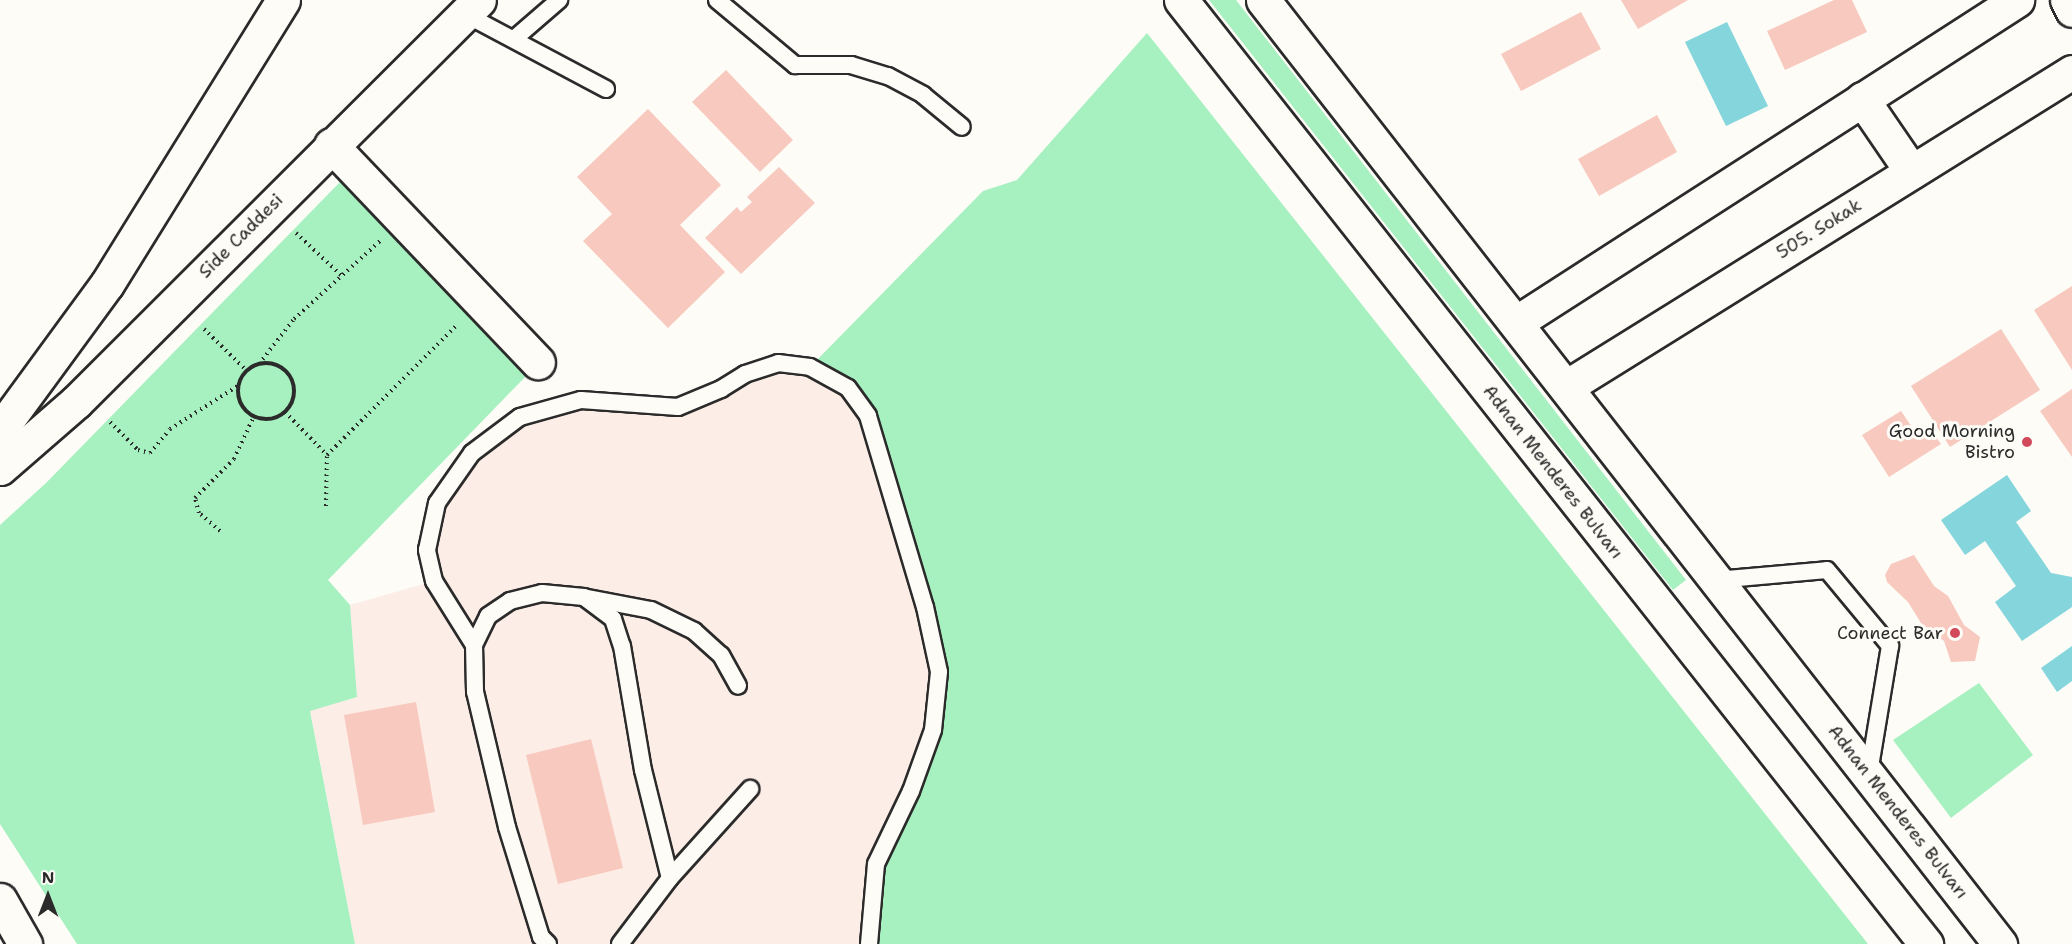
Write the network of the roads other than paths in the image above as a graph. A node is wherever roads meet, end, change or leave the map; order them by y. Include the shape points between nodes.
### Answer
1 (283, 0) edge
2 (559, 0) edge
3 (717, 0) edge
4 (1181, 0) edge
5 (1263, 0) edge
6 (2017, 0) edge
7 (2067, 0) edge
8 (463, 4) edge
9 (2072, 10) edge
10 (514, 39) junction
11 (2072, 72) edge
12 (606, 89) dead end
13 (1862, 99) junction
14 (962, 127) dead end
15 (331, 145) junction
16 (1912, 172) junction
17 (1516, 321) junction
18 (538, 362) dead end
19 (1566, 387) junction
20 (0, 430) edge
21 (0, 468) edge
22 (1716, 580) junction
23 (584, 597) junction
24 (474, 645) junction
25 (738, 686) dead end
26 (1869, 774) junction
27 (750, 789) dead end
28 (670, 878) junction
29 (0, 900) edge
30 (0, 928) edge
31 (14, 944) edge
32 (25, 944) edge
33 (548, 944) edge
34 (620, 944) edge
35 (869, 944) edge
36 (1926, 944) edge
37 (2000, 944) edge

1 - 20 main road via 107,284
2 - 10 lane
3 - 14 lane via 795,65 851,65 888,76 922,95
4 - 36 main road, Adnan Menderes Bulvarı
5 - 17 main road, Adnan Menderes Bulvarı
6 - 13 main road
7 - 9 main road
8 - 10 lane
8 - 15 main road, Side Caddesi
10 - 12 lane
11 - 16 main road, 505. Sokak
13 - 16 main road
13 - 17 main road
15 - 18 main road
15 - 21 main road, Side Caddesi via 76,402
16 - 19 main road, 505. Sokak
17 - 19 main road, Adnan Menderes Bulvarı
19 - 22 main road, Adnan Menderes Bulvarı
22 - 26 main road, Adnan Menderes Bulvarı
22 - 26 lane via 1827,570 1890,646
23 - 24 lane via 542,593 510,601 488,616
23 - 25 lane via 651,610 694,631 721,655
23 - 28 lane via 613,619 622,646 643,770
24 - 33 lane via 475,692 507,827 541,937
24 - 35 lane via 434,581 427,550 437,503 472,453 520,417 581,400 678,407 745,374 778,363 810,367 848,388 868,416 926,607 939,672 933,730 911,791 876,864
26 - 37 main road, Adnan Menderes Bulvarı
27 - 28 lane
28 - 34 lane
29 - 32 main road
30 - 31 main road

